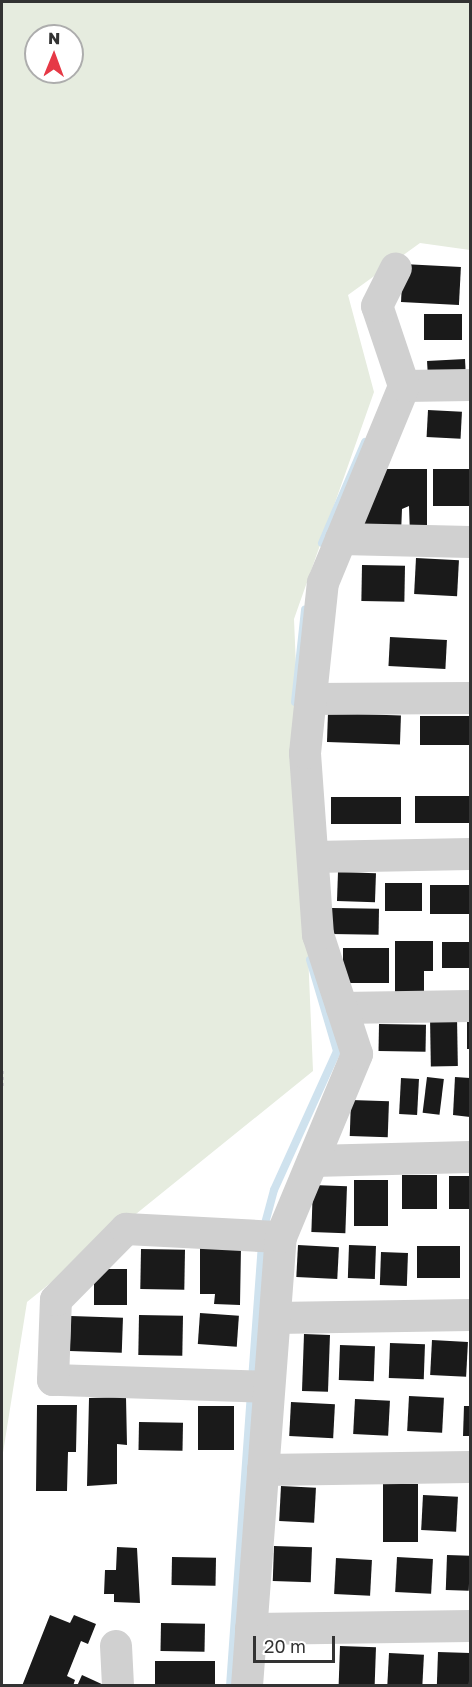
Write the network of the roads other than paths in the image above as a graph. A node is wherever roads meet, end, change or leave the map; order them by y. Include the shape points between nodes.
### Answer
1 (396, 268) dead end
2 (404, 386) junction
3 (471, 386) edge
4 (341, 539) junction
5 (471, 542) edge
6 (471, 698) edge
7 (311, 699) junction
8 (471, 854) edge
9 (313, 857) junction
10 (471, 1006) edge
11 (342, 1008) junction
12 (471, 1157) edge
13 (313, 1161) junction
14 (281, 1237) junction
15 (471, 1315) edge
16 (274, 1318) junction
17 (268, 1387) junction
18 (471, 1467) edge
19 (262, 1470) junction
20 (471, 1626) edge
21 (252, 1629) junction
22 (116, 1647) dead end
23 (118, 1686) edge
24 (247, 1686) edge

1 - 2 street via 377,306
2 - 3 street
2 - 4 street
4 - 5 street
4 - 7 street via 323,583
6 - 7 street
7 - 9 street via 305,753
8 - 9 street
9 - 11 street via 318,935
10 - 11 street
11 - 13 street via 357,1054
12 - 13 street
13 - 14 street
14 - 16 street
14 - 17 street via 126,1229 56,1300 53,1380
15 - 16 street
16 - 17 street
17 - 19 street
18 - 19 street
19 - 21 street
20 - 21 street
21 - 24 street
22 - 23 street

